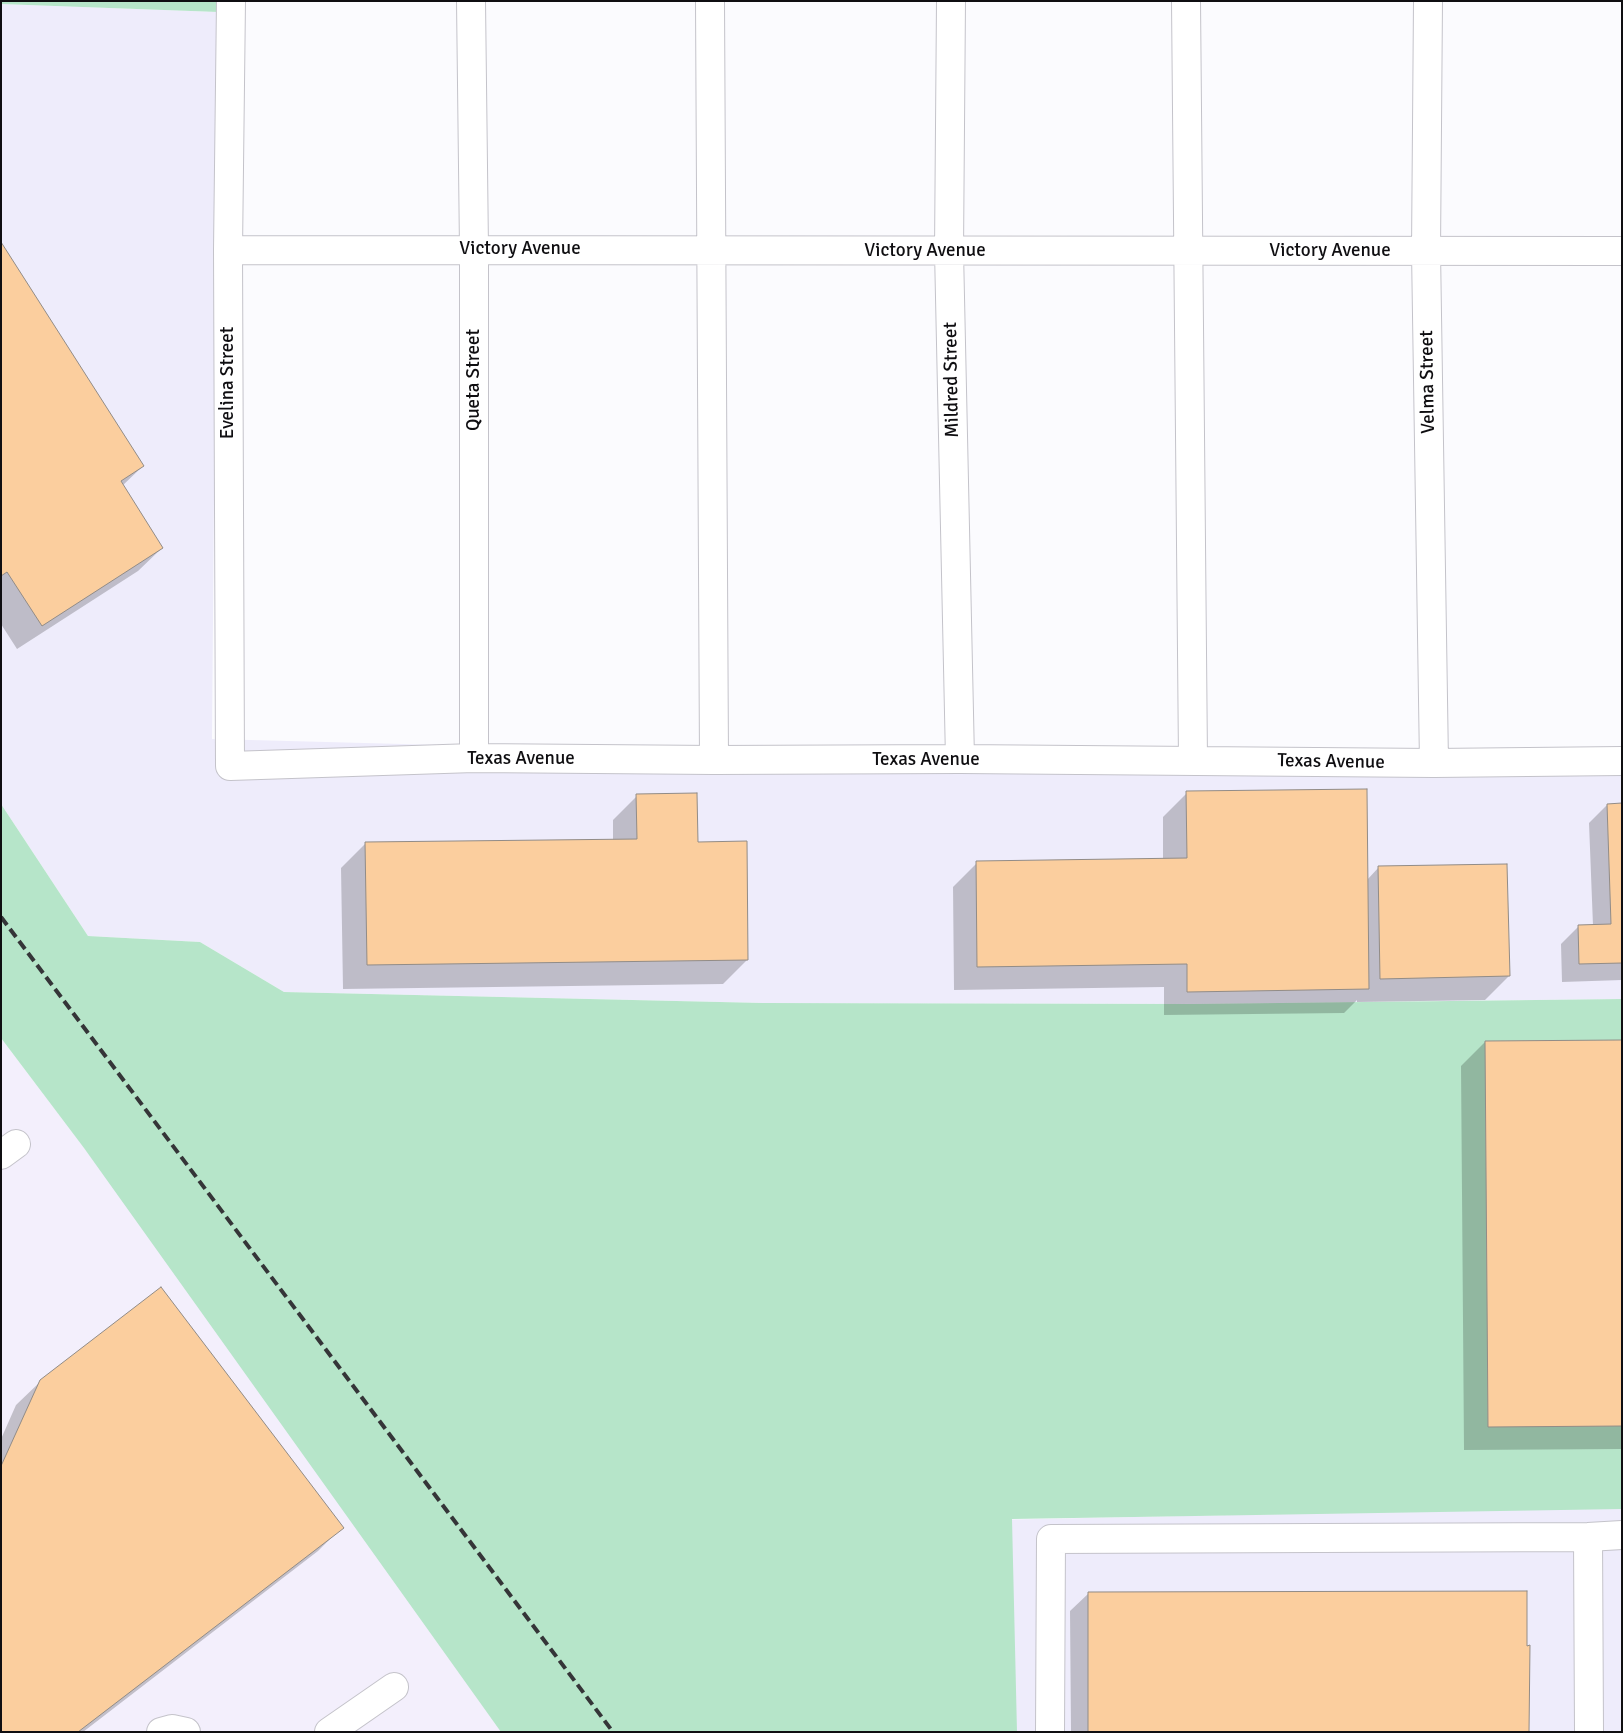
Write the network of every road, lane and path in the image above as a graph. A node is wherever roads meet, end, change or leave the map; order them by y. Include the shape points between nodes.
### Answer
1 (231, 1) edge
2 (471, 1) edge
3 (710, 1) edge
4 (951, 1) edge
5 (1186, 1) edge
6 (1428, 1) edge
7 (474, 249) junction
8 (228, 250) junction
9 (711, 250) junction
10 (949, 251) junction
11 (1189, 251) junction
12 (1426, 251) junction
13 (1622, 251) edge
14 (474, 758) junction
15 (960, 759) junction
16 (714, 760) junction
17 (1193, 760) junction
18 (1622, 761) edge
19 (1434, 763) junction
20 (230, 766) joint
21 (1622, 1535) edge
22 (1588, 1537) junction
23 (394, 1687) dead end
24 (161, 1732) edge
25 (186, 1732) edge
26 (329, 1732) edge
27 (1050, 1732) edge
28 (1589, 1732) edge

1 - 8 street, Evelina Street
2 - 7 street, Queta Street
3 - 9 street
4 - 10 street, Mildred Street
5 - 11 street
6 - 12 street, Velma Street
7 - 8 street, Victory Avenue
7 - 9 street, Victory Avenue
7 - 14 street, Queta Street
8 - 20 street, Evelina Street
9 - 10 street, Victory Avenue
9 - 16 street
10 - 11 street, Victory Avenue
10 - 15 street, Mildred Street
11 - 12 street, Victory Avenue
11 - 17 street
12 - 13 street, Victory Avenue
12 - 19 street, Velma Street
14 - 16 street, Texas Avenue
14 - 20 street, Texas Avenue
15 - 16 street, Texas Avenue
15 - 17 street, Texas Avenue
17 - 19 street, Texas Avenue
18 - 19 street, Texas Avenue
21 - 22 street
22 - 27 street via 1051,1539
22 - 28 street
23 - 26 street
24 - 25 street via 172,1729

